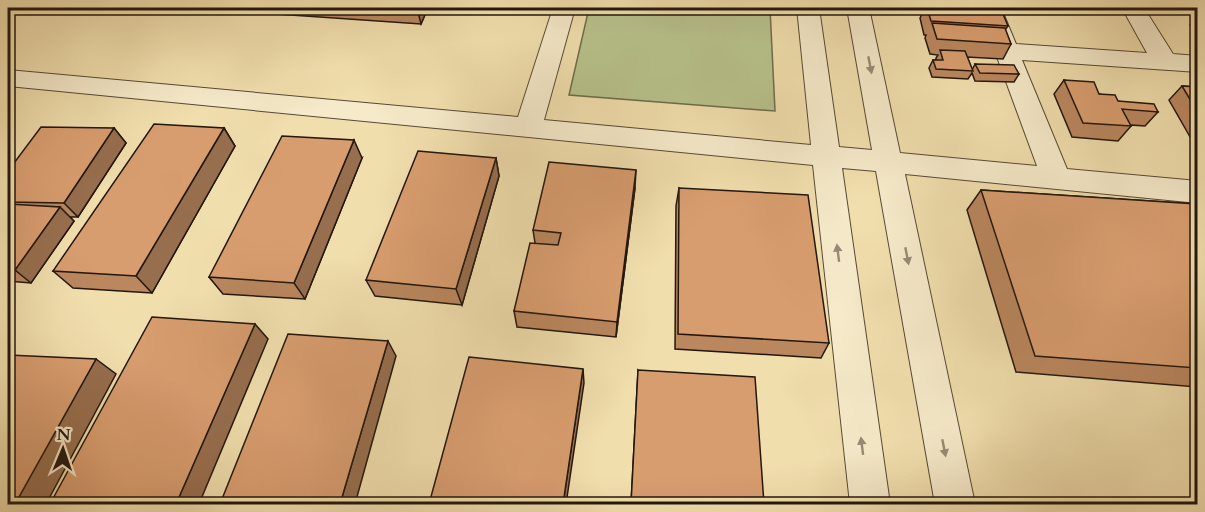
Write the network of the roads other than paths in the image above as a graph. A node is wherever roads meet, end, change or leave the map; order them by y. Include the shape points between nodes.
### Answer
1 (564, 8) edge
2 (808, 8) edge
3 (858, 8) edge
4 (990, 8) edge
5 (1134, 8) edge
6 (1007, 51) junction
7 (1165, 62) junction
8 (1197, 64) edge
9 (8, 78) edge
10 (529, 127) junction
11 (826, 155) junction
12 (888, 161) junction
13 (1056, 178) junction
14 (1197, 192) edge
15 (870, 504) edge
16 (955, 504) edge

1 - 10 street
2 - 11 street
3 -> 12 street
4 - 6 street
5 - 7 street
6 - 7 street
6 - 13 street
7 - 8 street
9 - 10 street
10 - 11 street
11 - 12 street
15 -> 11 street
12 - 13 street
12 -> 16 street
13 - 14 street

